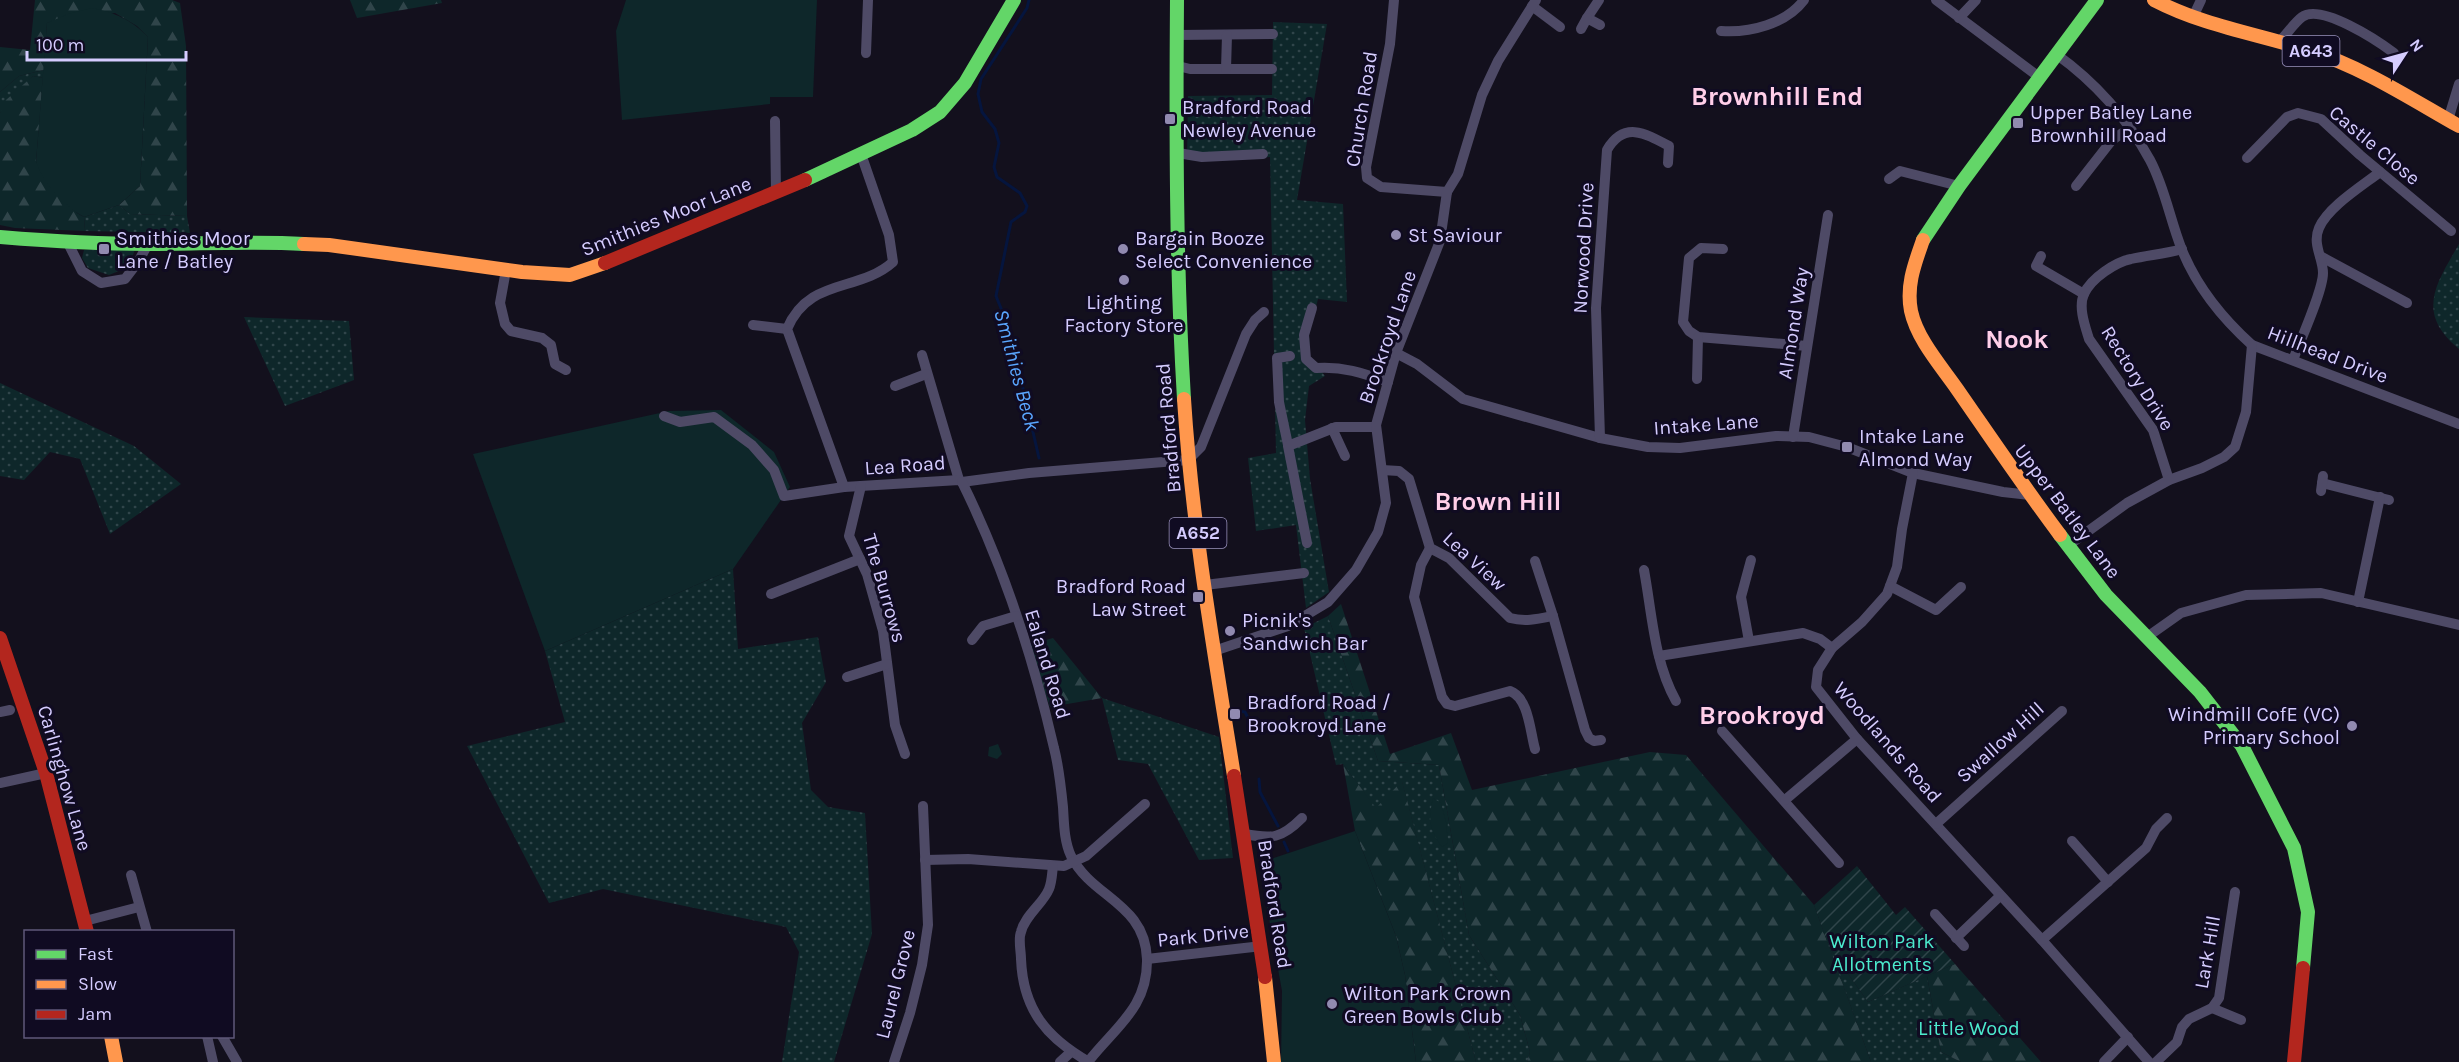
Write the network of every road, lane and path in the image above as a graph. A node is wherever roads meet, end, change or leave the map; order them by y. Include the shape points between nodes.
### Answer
1 (868, 0) edge
2 (1014, 0) edge
3 (1177, 0) edge
4 (1394, 0) edge
5 (1599, 0) edge
6 (1804, 0) edge
7 (1936, 0) edge
8 (1976, 0) edge
9 (2097, 0) edge
10 (2154, 0) edge
11 (2201, 0) edge
12 (1534, 3) edge
13 (2193, 17) junction
14 (1587, 18) junction
15 (1959, 18) junction
16 (1600, 25) dead end
17 (1560, 27) dead end
18 (1581, 29) dead end
19 (1721, 31) dead end
20 (1273, 34) dead end
21 (1177, 35) junction
22 (1227, 35) junction
23 (2280, 41) junction
24 (2394, 52) dead end
25 (866, 53) dead end
26 (2056, 54) junction
27 (1178, 66) junction
28 (1226, 69) junction
29 (1272, 69) dead end
30 (2039, 77) junction
31 (2459, 84) edge
32 (775, 121) dead end
33 (2454, 123) edge
34 (2130, 128) junction
35 (1178, 153) junction
36 (861, 154) junction
37 (1263, 154) dead end
38 (2247, 158) dead end
39 (1668, 163) dead end
40 (2380, 172) junction
41 (1888, 179) dead end
42 (1959, 186) junction
43 (2076, 186) dead end
44 (1447, 192) junction
45 (776, 193) junction
46 (1828, 215) dead end
47 (2451, 231) dead end
48 (0, 237) edge
49 (68, 243) junction
50 (148, 244) junction
51 (1723, 249) dead end
52 (2182, 249) junction
53 (2041, 256) dead end
54 (2320, 256) junction
55 (506, 270) junction
56 (2084, 294) junction
57 (2407, 303) dead end
58 (1312, 308) dead end
59 (1264, 312) dead end
60 (753, 325) dead end
61 (787, 330) junction
62 (1698, 337) junction
63 (2252, 345) junction
64 (1807, 346) junction
65 (1396, 353) junction
66 (922, 355) dead end
67 (1290, 356) dead end
68 (2293, 360) junction
69 (566, 370) dead end
70 (926, 374) junction
71 (1697, 379) dead end
72 (1388, 382) junction
73 (895, 386) dead end
74 (664, 416) dead end
75 (2459, 424) edge
76 (1376, 427) junction
77 (1332, 428) junction
78 (1793, 437) junction
79 (1600, 438) junction
80 (1288, 445) junction
81 (1345, 456) dead end
82 (1188, 460) junction
83 (1382, 470) junction
84 (1913, 473) junction
85 (2169, 480) junction
86 (960, 481) junction
87 (2322, 484) dead end
88 (861, 486) junction
89 (844, 487) junction
90 (2030, 495) junction
91 (1306, 543) dead end
92 (2069, 545) junction
93 (1430, 548) junction
94 (860, 559) junction
95 (1535, 561) dead end
96 (1751, 561) dead end
97 (1644, 570) dead end
98 (1304, 573) dead end
99 (1205, 585) junction
100 (1890, 586) junction
101 (1961, 587) dead end
102 (771, 594) dead end
103 (2358, 602) junction
104 (1016, 616) junction
105 (1553, 616) junction
106 (2459, 625) edge
107 (0, 638) edge
108 (2147, 638) junction
109 (972, 640) dead end
110 (1749, 641) junction
111 (1832, 648) junction
112 (1214, 651) junction
113 (1659, 656) junction
114 (887, 664) junction
115 (847, 677) dead end
116 (1676, 701) dead end
117 (2062, 711) dead end
118 (1722, 731) dead end
119 (1857, 739) junction
120 (1601, 740) dead end
121 (1535, 749) dead end
122 (905, 754) dead end
123 (46, 773) junction
124 (0, 783) edge
125 (1785, 800) junction
126 (1144, 804) dead end
127 (923, 806) dead end
128 (1302, 818) dead end
129 (2167, 818) dead end
130 (1936, 824) junction
131 (1244, 834) junction
132 (2072, 841) dead end
133 (925, 860) junction
134 (1075, 862) junction
135 (1839, 862) dead end
136 (1053, 866) junction
137 (131, 875) dead end
138 (2108, 882) junction
139 (2235, 892) dead end
140 (2000, 896) junction
141 (139, 907) junction
142 (1935, 914) dead end
143 (86, 926) edge
144 (146, 930) edge
145 (2042, 940) junction
146 (1263, 946) junction
147 (1147, 959) junction
148 (2212, 1008) junction
149 (2241, 1020) dead end
150 (2128, 1037) junction
151 (111, 1038) edge
152 (207, 1038) edge
153 (223, 1038) edge
154 (1071, 1052) junction
155 (898, 1061) edge
156 (116, 1062) edge
157 (213, 1062) edge
158 (237, 1062) edge
159 (1060, 1062) edge
160 (1089, 1062) edge
161 (1274, 1062) edge
162 (2104, 1062) edge
163 (2149, 1062) edge
164 (2156, 1062) edge
165 (2294, 1062) edge

1 - 25 street
2 - 36 street, Smithies Moor Lane via 965,83 940,112
3 - 21 street, Bradford Road / A652
4 - 44 street, Church Road via 1367,178 1381,187
5 - 14 street
6 - 19 street via 1786,16 1766,26
7 - 15 street
8 - 15 street
9 - 26 street, Upper Batley Lane
10 - 13 street, A643
11 - 13 street
12 - 17 street
12 - 44 street, Brookroyd Lane via 1482,95 1458,174
13 - 23 street, A643
14 - 16 street
14 - 18 street
15 - 30 street
20 - 22 street
21 - 22 street
21 - 27 street, Bradford Road / A652
22 - 28 street
23 - 24 street via 2303,16 2314,14 2363,32
23 - 33 street, A643 via 2334,59
26 - 30 street, Upper Batley Lane
26 - 34 street, Hillhead Drive via 2108,99
27 - 28 street
27 - 35 street, Bradford Road / A652
28 - 29 street
30 - 42 street, Upper Batley Lane
31 - 33 street
32 - 45 street
34 - 43 street via 2112,140
34 - 52 street, Hillhead Drive via 2166,197
35 - 37 street via 1202,157
35 - 82 street, Bradford Road / A652 via 1178,303
36 - 45 street, Smithies Moor Lane
36 - 61 street via 889,235 893,262 884,270 821,292 807,301
38 - 40 street, Castle Close via 2287,117 2298,113 2321,119
39 - 79 street, Norwood Drive via 1669,146 1645,134 1621,134 1606,150 1596,308
40 - 47 street, Castle Close
40 - 54 street via 2325,218 2316,242
41 - 42 street via 1900,171
42 - 90 street, Upper Batley Lane via 1924,238 1912,273 1911,309 1931,351
44 - 65 street, Brookroyd Lane via 1440,241
45 - 55 street, Smithies Moor Lane via 570,275
46 - 64 street, Almond Way
48 - 49 street, Smithies Moor Lane
49 - 50 street, Smithies Moor Lane
49 - 50 street via 82,272 101,283 125,279
50 - 55 street, Smithies Moor Lane via 247,241 329,245
51 - 62 street via 1701,248 1689,258 1683,322
52 - 56 street via 2128,259 2101,274
52 - 63 street, Hillhead Drive via 2197,282 2228,323
53 - 56 street via 2036,266
54 - 57 street
54 - 68 street via 2321,286
55 - 69 street via 500,303 504,324 511,331 542,338 551,345 555,364
56 - 85 street, Rectory Drive via 2083,323 2089,339 2153,430
58 - 72 street via 1304,335 1306,359 1316,368 1353,370
59 - 82 street via 1246,334 1201,447
60 - 61 street
61 - 89 street
62 - 64 street
62 - 71 street
63 - 68 street, Hillhead Drive
63 - 85 street via 2246,412 2235,447 2202,468
64 - 78 street, Almond Way
65 - 72 street, Brookroyd Lane
65 - 79 street, Intake Lane via 1463,399
66 - 70 street, Ealand Road
67 - 80 street via 1277,358
68 - 75 street, Hillhead Drive
70 - 73 street
70 - 86 street, Ealand Road
72 - 76 street, Brookroyd Lane
74 - 89 street, Lea Road via 680,422 714,417 752,445 774,470 784,496
76 - 77 street
76 - 83 street, Brookroyd Lane
77 - 80 street
77 - 81 street
78 - 79 street, Intake Lane via 1680,447 1648,447
78 - 84 street, Intake Lane via 1847,447
80 - 91 street
82 - 86 street, Lea Road
82 - 99 street, Bradford Road / A652
83 - 93 street, Lea View via 1399,471 1409,478
83 - 112 street, Brookroyd Lane via 1386,503 1378,532 1356,570 1328,602 1288,626
84 - 90 street, Intake Lane
84 - 100 street, Woodlands Road via 1897,567
85 - 92 street via 2127,502
86 - 88 street, Lea Road
86 - 104 street, Ealand Road via 998,562
87 - 103 street via 2385,499
88 - 89 street, Lea Road
88 - 94 street, The Burrows via 849,536
90 - 92 street, Upper Batley Lane
92 - 108 street, Upper Batley Lane via 2106,595
93 - 105 street, Lea View via 1449,558 1510,618 1520,621
93 - 121 street via 1421,564 1414,597 1442,697 1447,705 1455,706 1510,691 1515,693 1525,709
94 - 102 street
94 - 114 street, The Burrows via 883,631
95 - 105 street, Lea View
96 - 110 street via 1741,597
97 - 113 street
98 - 99 street
99 - 112 street, Bradford Road / A652
100 - 101 street via 1936,610
100 - 111 street, Woodlands Road via 1862,622
103 - 106 street
103 - 108 street via 2321,593 2246,595 2181,613
104 - 109 street via 983,626
104 - 134 street, Ealand Road via 1050,729 1068,847
105 - 120 street, Lea View via 1585,730 1589,738
107 - 123 street, Carlinghow Lane
108 - 165 street, Upper Batley Lane via 2200,692 2242,746 2294,848 2308,912
110 - 111 street via 1803,633
110 - 113 street
111 - 119 street, Woodlands Road via 1818,670 1816,687
112 - 131 street, Bradford Road / A652
113 - 116 street
114 - 115 street, The Burrows
114 - 122 street, The Burrows via 896,725
117 - 130 street, Swallow Hill
118 - 125 street
119 - 125 street
119 - 130 street, Woodlands Road
123 - 124 street
123 - 143 street, Carlinghow Lane
125 - 135 street
126 - 134 street
127 - 133 street, Laurel Grove
128 - 131 street via 1288,832 1268,838
129 - 138 street via 2146,848
130 - 140 street, Woodlands Road
131 - 146 street, Bradford Road / A652
132 - 138 street
133 - 136 street via 968,858
133 - 155 street, Laurel Grove via 928,925
134 - 136 street
134 - 147 street via 1095,885 1126,909 1139,927
136 - 154 street via 1048,890 1020,932 1022,979 1031,1009
137 - 141 street
138 - 145 street
139 - 148 street, Lark Hill via 2219,998
140 - 142 street via 1960,942
140 - 145 street, Woodlands Road
141 - 143 street
141 - 144 street
145 - 150 street, Woodlands Road
146 - 147 street, Park Drive
146 - 161 street, Bradford Road / A652
147 - 160 street via 1144,987 1134,1010
148 - 149 street
148 - 164 street, Lark Hill via 2189,1019 2177,1042
150 - 162 street
150 - 163 street, Woodlands Road
151 - 156 street
152 - 157 street
153 - 158 street
154 - 159 street
154 - 160 street

